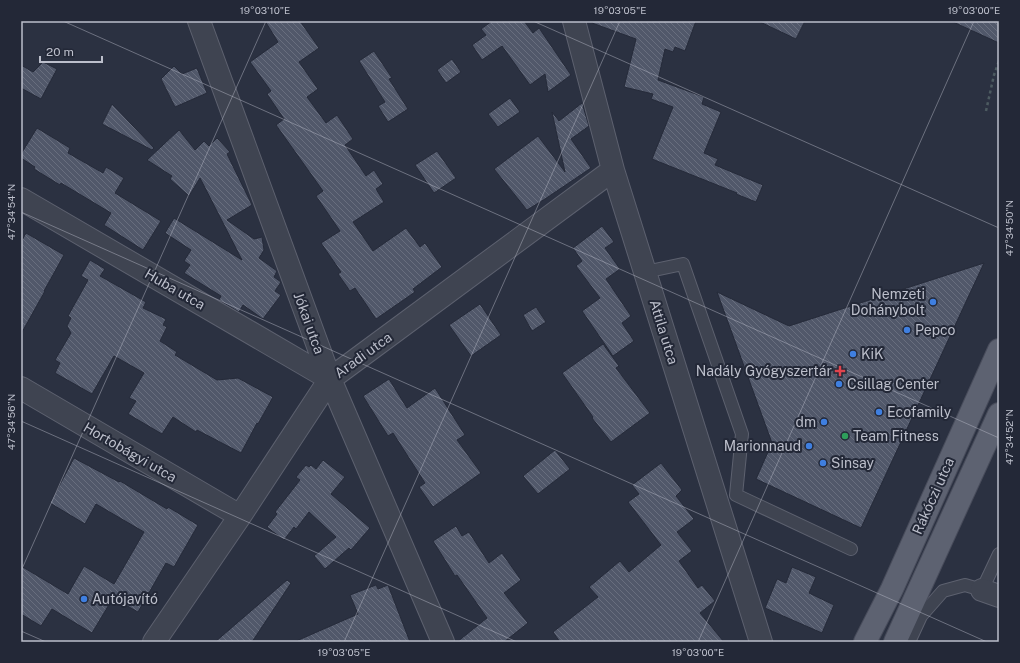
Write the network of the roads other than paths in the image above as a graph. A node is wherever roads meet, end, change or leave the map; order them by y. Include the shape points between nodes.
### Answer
1 (199, 21) edge
2 (574, 21) edge
3 (613, 170) junction
4 (21, 199) edge
5 (645, 272) junction
6 (999, 350) edge
7 (330, 379) junction
8 (21, 388) edge
9 (999, 414) edge
10 (240, 516) junction
11 (851, 549) dead end
12 (999, 554) edge
13 (991, 593) edge
14 (154, 642) edge
15 (443, 642) edge
16 (761, 642) edge
17 (865, 642) edge
18 (894, 642) edge
19 (909, 642) edge

1 - 7 street, Jókai utca
2 - 3 street, Attila utca
3 - 5 street, Attila utca
3 - 7 street, Aradi utca
4 - 7 street, Huba utca
5 - 11 lane via 683,264 742,434 736,495
5 - 16 street, Attila utca
6 - 17 main road, Rákóczi utca via 892,589
7 - 10 street, Aradi utca
7 - 15 street, Jókai utca
8 - 10 street, Hortobágyi utca
9 - 18 main road, Rákóczi utca
10 - 14 street, Aradi utca
12 - 13 lane
13 - 19 lane via 965,585 943,591 921,616

